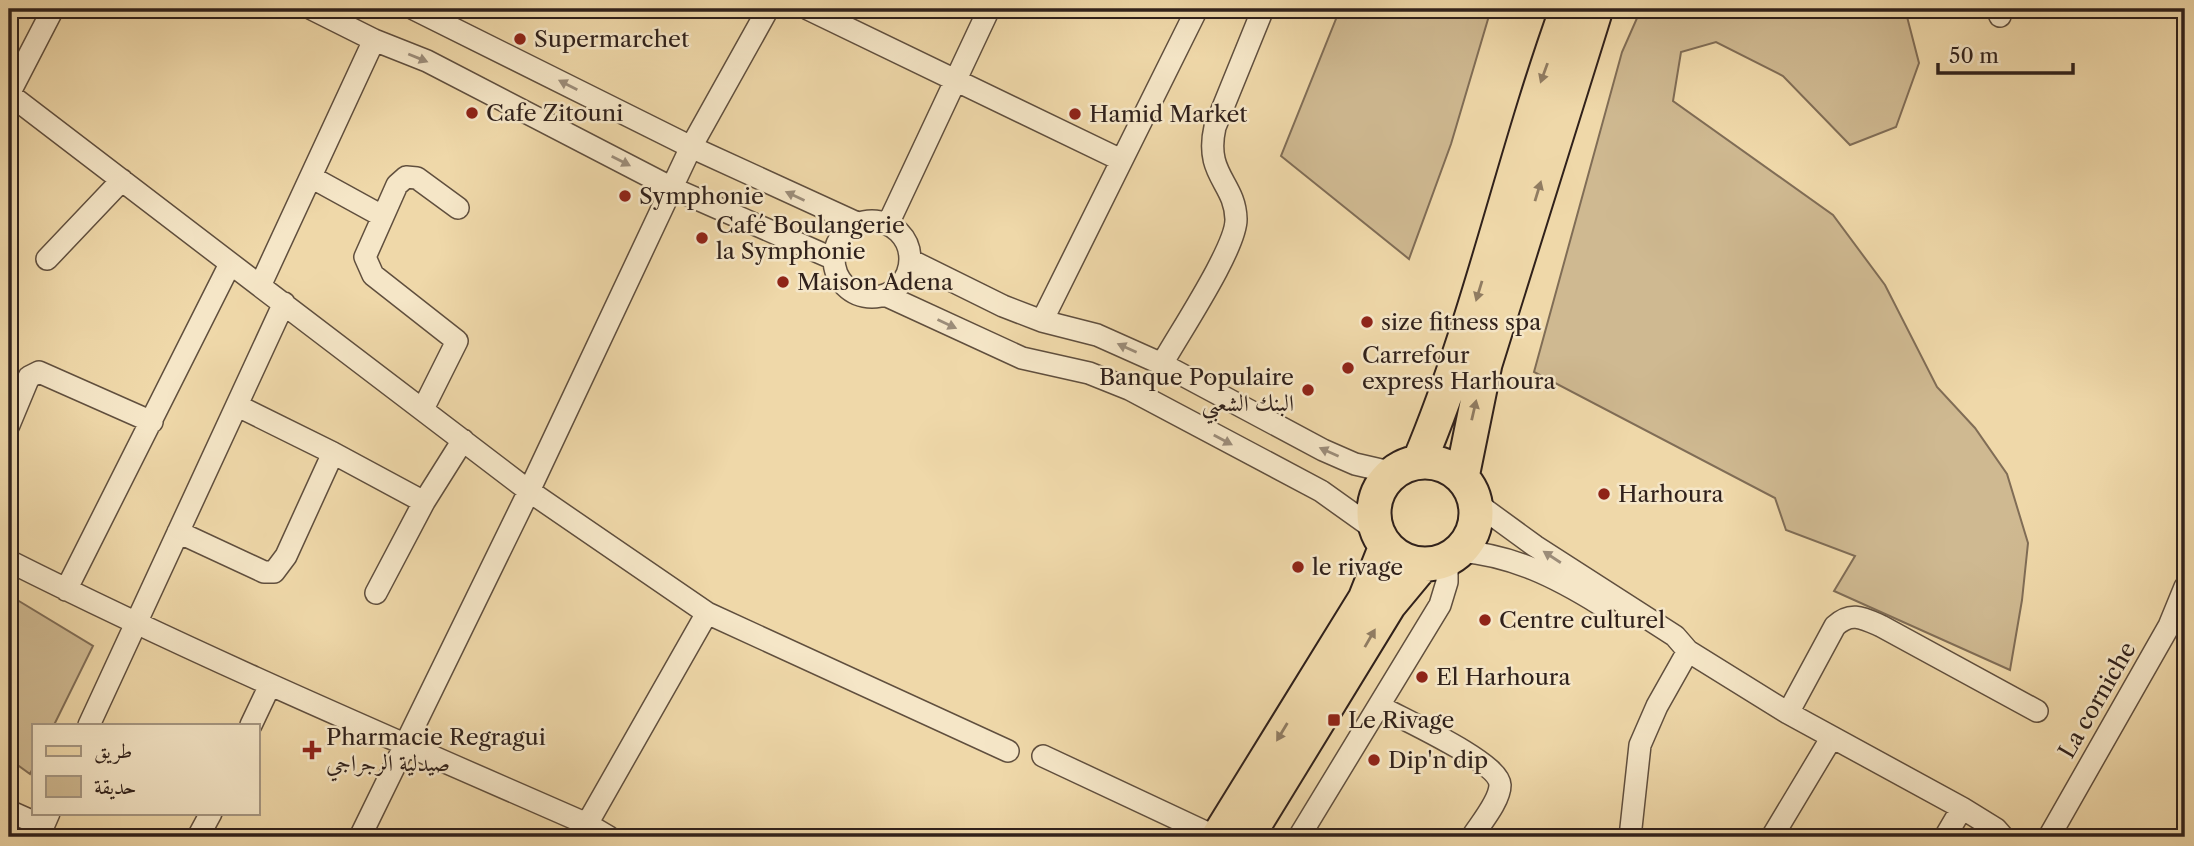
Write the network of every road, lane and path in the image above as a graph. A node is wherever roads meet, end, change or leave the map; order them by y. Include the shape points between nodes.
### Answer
1 (53, 9) edge
2 (312, 9) edge
3 (414, 9) edge
4 (768, 9) edge
5 (808, 9) edge
6 (989, 9) edge
7 (1198, 9) edge
8 (1263, 9) edge
9 (1567, 9) edge
10 (1596, 9) edge
11 (448, 16) edge
12 (374, 40) junction
13 (957, 79) junction
14 (691, 147) junction
15 (1121, 160) junction
16 (311, 177) junction
17 (122, 180) junction
18 (672, 188) junction
19 (458, 208) dead end
20 (382, 216) junction
21 (857, 223) junction
22 (888, 224) junction
23 (47, 259) dead end
24 (834, 259) junction
25 (910, 260) junction
26 (230, 264) junction
27 (260, 286) junction
28 (886, 295) junction
29 (284, 303) junction
30 (1042, 321) junction
31 (1162, 364) junction
32 (238, 407) junction
33 (423, 409) junction
34 (152, 422) junction
35 (9, 425) edge
36 (463, 440) junction
37 (333, 453) junction
38 (1406, 467) junction
39 (1469, 490) junction
40 (529, 491) junction
41 (424, 502) junction
42 (178, 532) junction
43 (1382, 539) junction
44 (1443, 558) junction
45 (9, 561) edge
46 (2185, 587) edge
47 (66, 590) junction
48 (376, 593) dead end
49 (707, 612) junction
50 (135, 624) junction
51 (1654, 630) junction
52 (1688, 651) junction
53 (269, 687) junction
54 (1381, 707) junction
55 (2037, 710) dead end
56 (1788, 713) junction
57 (89, 724) edge
58 (251, 724) edge
59 (1832, 737) junction
60 (403, 744) junction
61 (1008, 751) dead end
62 (1043, 756) dead end
63 (1962, 808) junction
64 (9, 811) edge
65 (49, 814) edge
66 (210, 814) edge
67 (584, 831) edge
68 (39, 837) edge
69 (198, 837) edge
70 (360, 837) edge
71 (609, 837) edge
72 (1217, 837) edge
73 (1247, 837) edge
74 (1299, 837) edge
75 (1472, 837) edge
76 (1630, 837) edge
77 (1772, 837) edge
78 (1945, 837) edge
79 (2003, 837) edge
80 (2049, 837) edge

1 - 17 street via 9,94
2 - 12 street
3 - 11 street
4 - 14 street
5 - 13 street
6 - 13 street
7 - 15 street
8 - 31 street via 1211,144 1215,169 1234,209 1234,234
9 -> 38 main road via 1536,93 1448,392
39 -> 10 main road via 1485,364
14 -> 11 street
12 - 16 street
12 -> 18 street via 427,61
13 - 15 street
13 - 22 street
14 - 18 street
21 -> 14 street
15 - 30 street
16 - 20 street
16 - 27 street
17 - 23 street
17 - 26 street
18 - 24 street
18 - 40 street
19 - 20 street via 412,177 397,185
20 - 33 street via 366,250 368,270 457,341
21 - 22 street via 873,220
21 - 24 street via 836,245
22 - 25 street via 907,241
24 - 28 street via 850,290
25 - 28 street via 905,278
25 - 30 street
26 - 27 street
26 - 34 street
27 - 29 street
28 -> 43 street via 1022,358 1089,373 1129,389 1321,491
29 - 32 street
29 - 33 street
31 -> 30 street via 1097,335
38 -> 31 street via 1355,464
32 - 37 street
32 - 42 street
33 - 36 street
34 - 35 street via 39,372 29,377
34 - 47 street
36 - 40 street
36 - 41 street
37 - 41 street
37 - 42 street via 286,556 274,572 264,572
38 - 39 main road via 1442,465
38 - 43 main road via 1384,482 1374,506
39 - 44 main road via 1474,530
51 -> 39 street via 1535,546
40 - 49 street
40 - 60 street
41 - 48 street
42 - 50 street
43 - 44 main road via 1409,561
43 -> 72 main road via 1365,599
44 - 51 street via 1494,555 1529,565
44 - 54 street via 1447,582 1440,605
73 -> 44 main road via 1389,606
45 - 47 street
46 - 80 street, La corniche via 2169,626
47 - 50 street
49 - 61 street
49 - 67 street
50 - 53 street
50 - 57 street
51 - 52 street via 1682,642
52 - 56 street
52 - 76 street via 1640,745
53 - 58 street
53 - 60 street
54 - 74 street
54 - 75 street via 1491,769 1500,785 1497,796
55 - 56 street via 1881,625 1854,615 1835,626
56 - 59 street
59 - 63 street
59 - 77 street
60 - 67 street
60 - 70 street
62 - 72 street
63 - 78 street
63 - 79 street
64 - 68 street via 27,819
65 - 68 street
66 - 69 street
67 - 71 street

